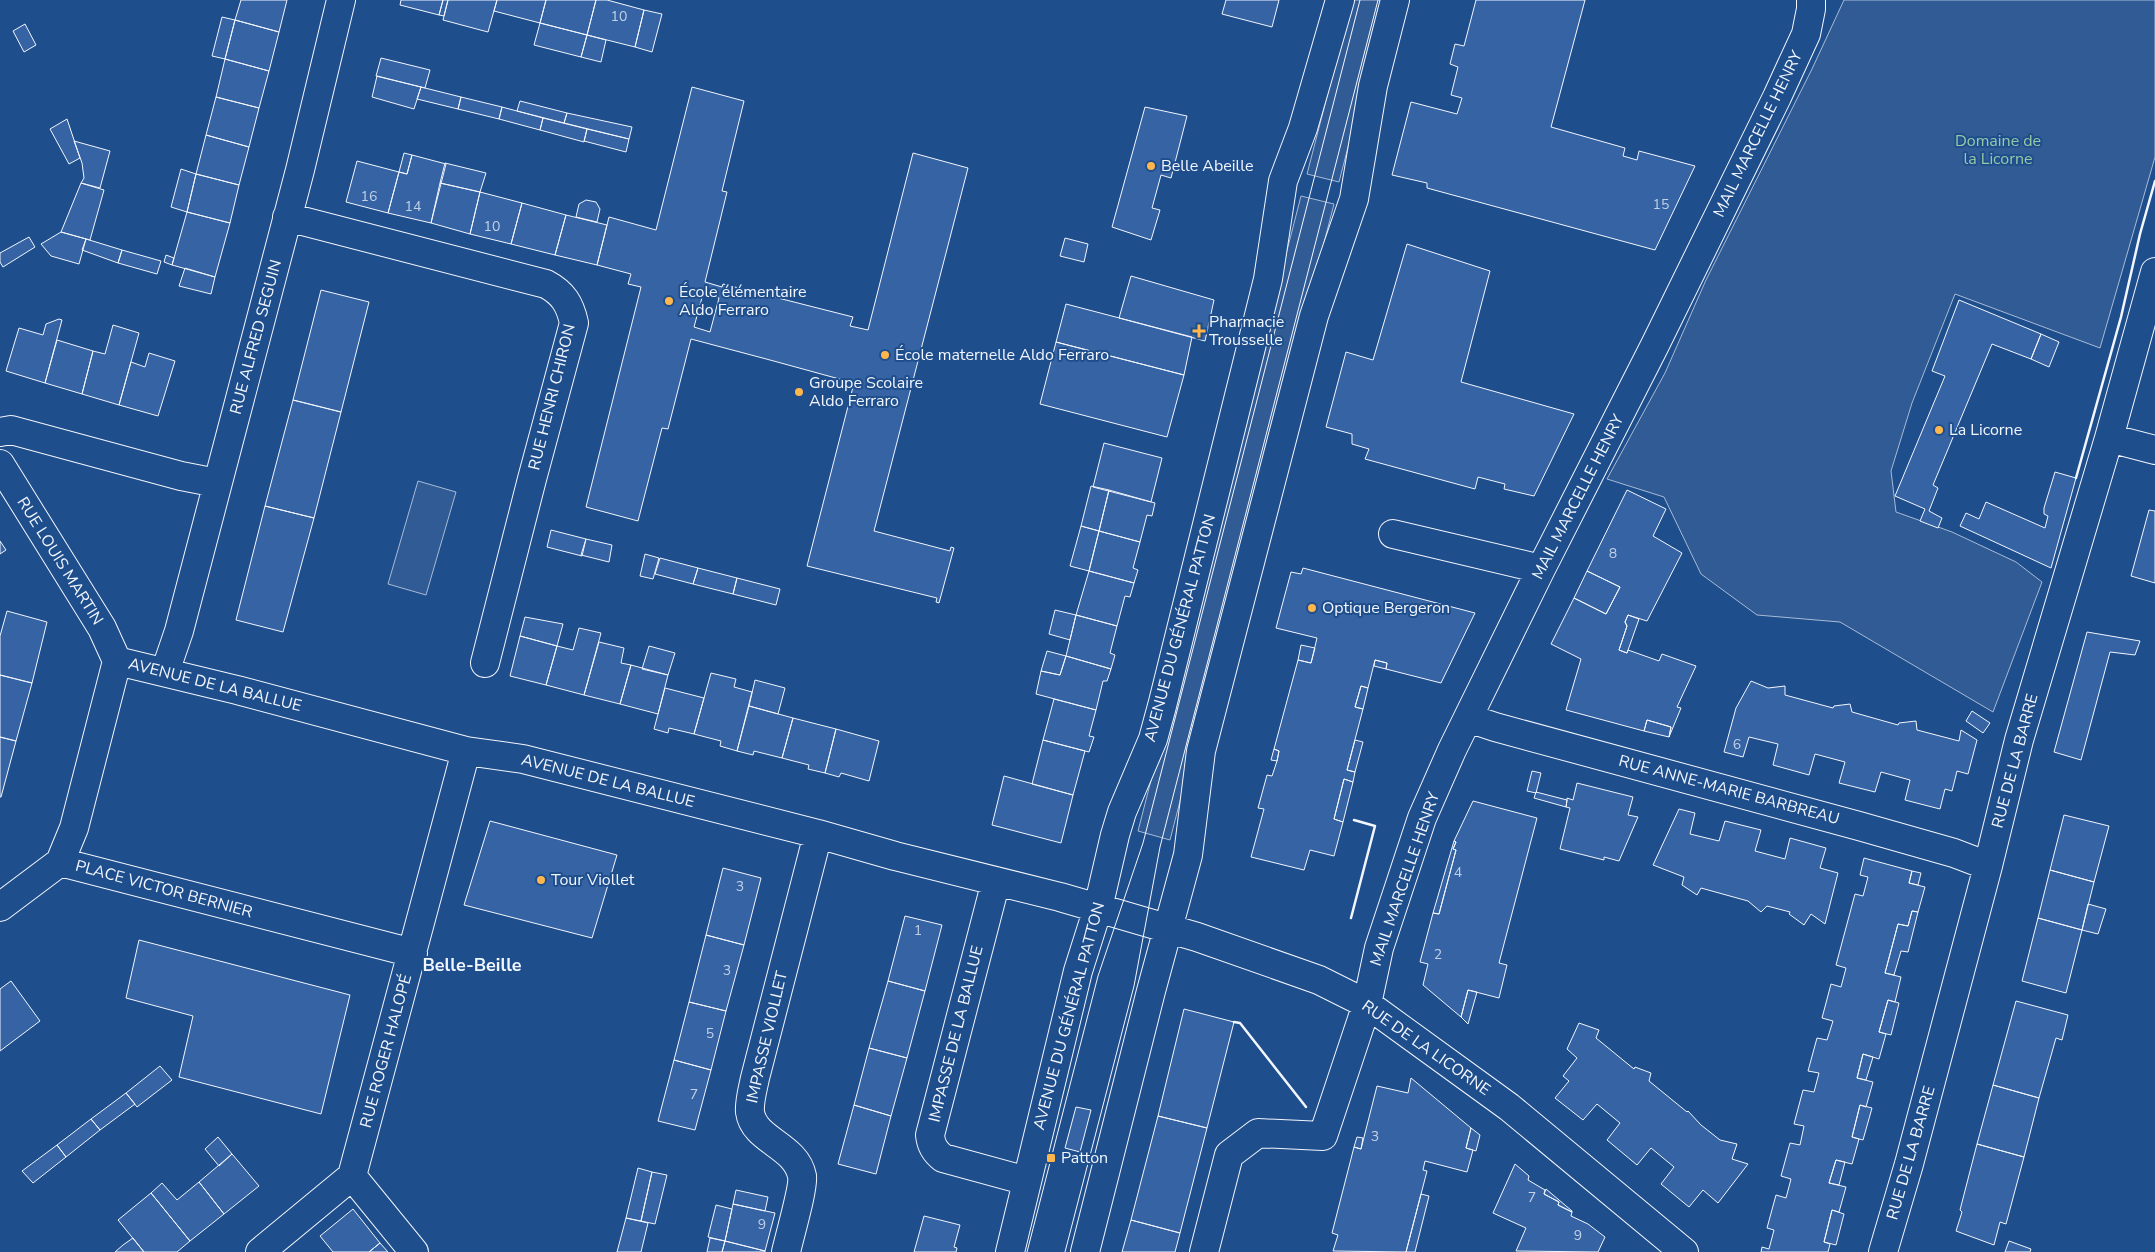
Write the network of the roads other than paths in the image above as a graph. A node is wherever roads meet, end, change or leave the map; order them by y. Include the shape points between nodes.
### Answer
1 (341, 0) edge
2 (1340, 0) edge
3 (1395, 0) edge
4 (1811, 0) edge
5 (287, 217) junction
6 (2155, 272) edge
7 (0, 432) edge
8 (2109, 438) junction
9 (2155, 450) edge
10 (0, 464) edge
11 (217, 483) junction
12 (1393, 534) dead end
13 (1541, 569) junction
14 (117, 661) junction
15 (485, 663) dead end
16 (165, 672) junction
17 (1468, 718) junction
18 (466, 751) junction
19 (818, 834) junction
20 (60, 862) junction
21 (1988, 866) junction
22 (996, 881) junction
23 (0, 907) edge
24 (1098, 908) junction
25 (1168, 928) junction
26 (413, 953) junction
27 (1367, 1004) junction
28 (352, 1176) junction
29 (1027, 1181) junction
30 (1673, 1248) edge
31 (260, 1252) edge
32 (414, 1252) edge
33 (786, 1252) edge
34 (1010, 1252) edge
35 (1085, 1252) edge
36 (1204, 1252) edge
37 (1883, 1252) edge

1 - 5 street, RUE ALFRED SEGUIN
2 - 24 street, AVENUE DU GÉNÉRAL PATTON via 1284,181 1268,279 1160,714 1153,739 1122,812
3 - 25 street via 1373,86 1354,198 1314,316 1201,751 1188,855
4 - 13 street, MAIL MARCELLE HENRY via 1806,34 1777,97
5 - 11 street, RUE ALFRED SEGUIN
5 - 15 street, RUE HENRI CHIRON via 546,284 564,297 571,309 574,323
6 - 8 street, RUE DE LA BARRE
7 - 11 street via 11,430
8 - 9 street
8 - 21 street, RUE DE LA BARRE via 2019,740
10 - 14 street, RUE LOUIS MARTIN via 102,628
11 - 16 street, RUE ALFRED SEGUIN via 179,631
12 - 13 street
13 - 17 street, MAIL MARCELLE HENRY
14 - 16 street, AVENUE DE LA BALLUE
14 - 20 street, PLACE VICTOR BERNIER via 74,828
16 - 18 street, AVENUE DE LA BALLUE
17 - 21 street, RUE ANNE-MARIE BARBREAU via 1954,853
17 - 27 street, MAIL MARCELLE HENRY via 1422,818 1379,948
18 - 19 street, AVENUE DE LA BALLUE via 524,759
18 - 26 street, RUE ROGER HALOPÉ
19 - 22 street, AVENUE DE LA BALLUE
19 - 33 street, IMPASSE VIOLLET via 755,1078 750,1113 758,1130 799,1164 802,1179
20 - 23 street
20 - 26 street, PLACE VICTOR BERNIER
21 - 37 street, RUE DE LA BARRE
22 - 24 street, AVENUE DE LA BALLUE
22 - 29 street, IMPASSE DE LA BALLUE via 930,1135 933,1148 943,1158
24 - 25 street, RUE DE LA LICORNE
24 - 29 street, AVENUE DU GÉNÉRAL PATTON via 1078,971
25 - 27 street, RUE DE LA LICORNE via 1318,980
25 - 35 street
26 - 28 street, RUE ROGER HALOPÉ
27 - 30 street, RUE DE LA LICORNE via 1509,1107
27 - 36 street, MAIL MARCELLE HENRY via 1323,1136 1258,1133 1229,1155
28 - 31 street
28 - 32 street
29 - 34 street, AVENUE DU GÉNÉRAL PATTON

